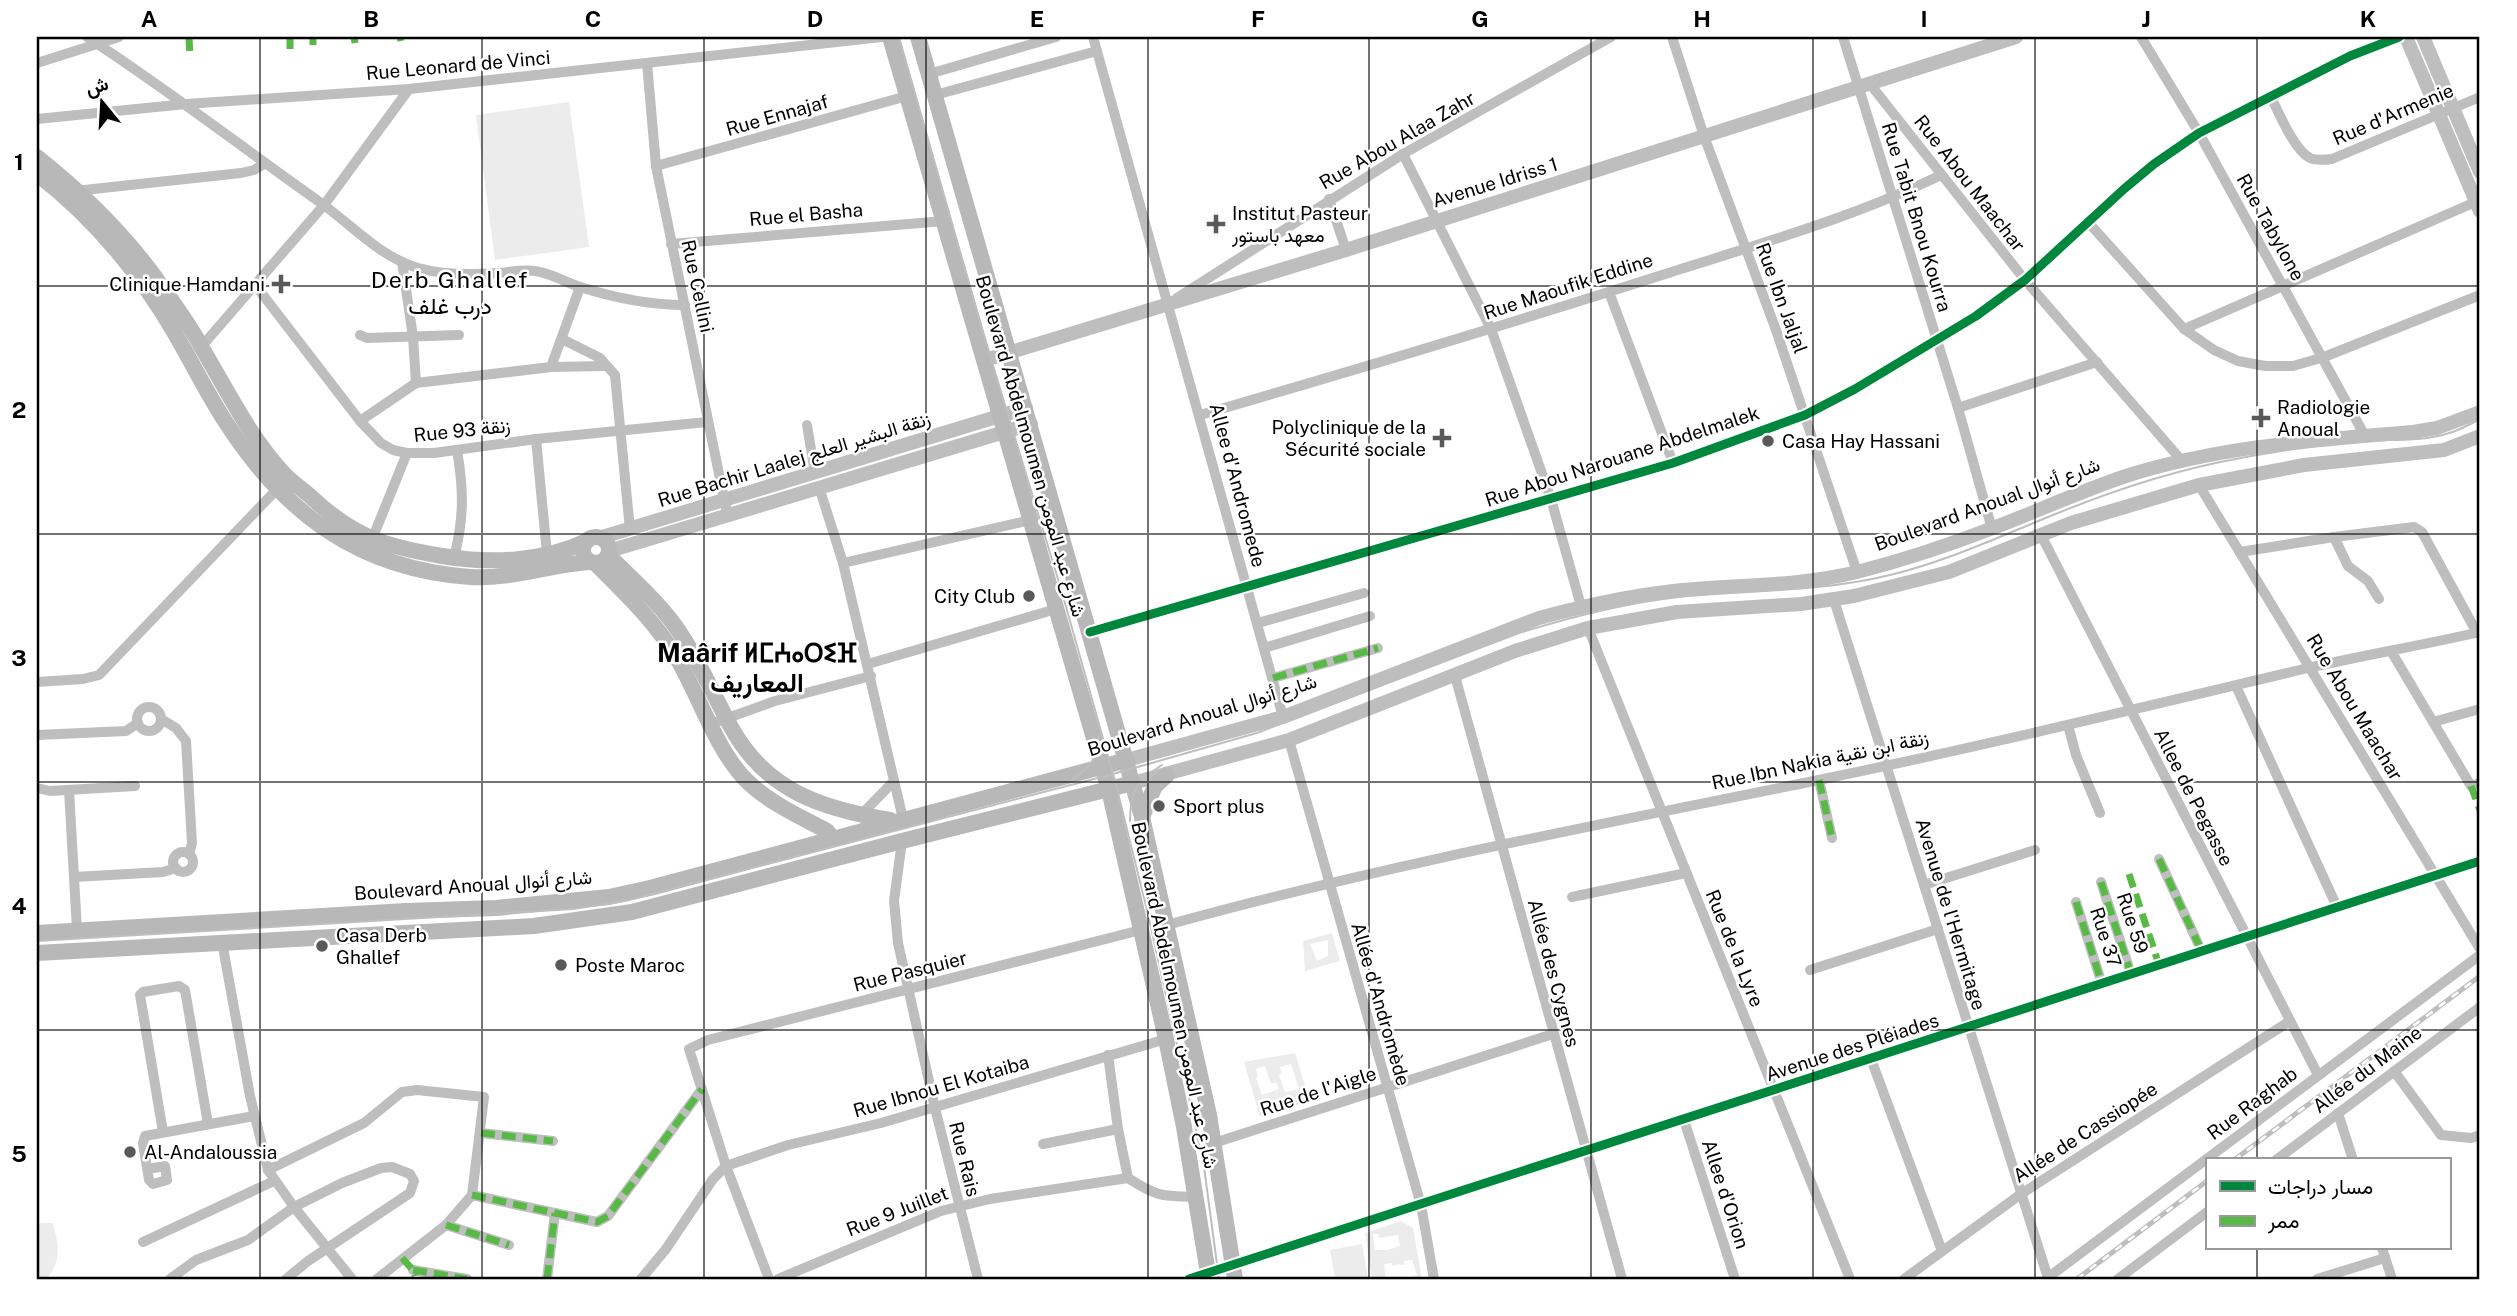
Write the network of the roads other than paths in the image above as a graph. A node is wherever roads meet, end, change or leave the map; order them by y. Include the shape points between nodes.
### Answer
1 (87, 37) edge
2 (119, 37) edge
3 (882, 37) edge
4 (890, 37) edge
5 (918, 37) edge
6 (1056, 37) edge
7 (1093, 37) edge
8 (1611, 37) edge
9 (1672, 37) edge
10 (1843, 37) edge
11 (2016, 37) edge
12 (2141, 37) edge
13 (2399, 37) edge
14 (2406, 37) edge
15 (2423, 37) edge
16 (98, 44) junction
17 (1097, 51) junction
18 (37, 63) edge
19 (647, 63) junction
20 (929, 74) junction
21 (1864, 85) junction
22 (409, 89) junction
23 (935, 95) junction
24 (2270, 95) junction
25 (907, 96) junction
26 (2480, 97) edge
27 (186, 104) junction
28 (2446, 110) junction
29 (37, 119) edge
30 (2199, 133) junction
31 (1704, 136) junction
32 (1403, 153) junction
33 (37, 157) edge
34 (264, 164) junction
35 (656, 166) junction
36 (2480, 172) edge
37 (37, 174) edge
38 (1941, 175) junction
39 (69, 192) junction
40 (1329, 199) junction
41 (1892, 199) junction
42 (2479, 204) edge
43 (324, 205) junction
44 (1437, 220) junction
45 (944, 221) junction
46 (2088, 222) junction
47 (671, 244) junction
48 (1745, 248) junction
49 (1346, 250) junction
50 (402, 262) junction
51 (2025, 281) junction
52 (256, 286) junction
53 (2283, 286) junction
54 (580, 287) junction
55 (1609, 292) junction
56 (2480, 295) edge
57 (1169, 303) junction
58 (685, 305) junction
59 (2185, 329) junction
60 (1491, 330) junction
61 (360, 335) dead end
62 (459, 335) dead end
63 (413, 337) junction
64 (562, 339) junction
65 (1937, 341) junction
66 (201, 346) junction
67 (1010, 352) junction
68 (2324, 357) junction
69 (985, 360) junction
70 (2097, 362) junction
71 (605, 366) junction
72 (551, 367) junction
73 (416, 383) junction
74 (1958, 408) junction
75 (2480, 412) edge
76 (1000, 415) junction
77 (1200, 415) junction
78 (1805, 415) junction
79 (1028, 416) junction
80 (360, 421) junction
81 (707, 422) junction
82 (807, 425) dead end
83 (620, 429) junction
84 (1005, 432) junction
85 (2365, 436) junction
86 (536, 439) junction
87 (2479, 440) edge
88 (457, 450) junction
89 (407, 453) junction
90 (2182, 461) junction
91 (1673, 463) junction
92 (817, 480) junction
93 (282, 484) junction
94 (2199, 485) junction
95 (1551, 499) junction
96 (725, 507) junction
97 (1031, 520) junction
98 (1992, 529) junction
99 (629, 530) junction
100 (2041, 535) junction
101 (2334, 537) junction
102 (369, 546) junction
103 (598, 552) junction
104 (2240, 552) junction
105 (547, 554) junction
106 (454, 558) junction
107 (843, 563) junction
108 (1857, 572) junction
109 (1248, 588) junction
110 (1364, 593) dead end
111 (2379, 599) dead end
112 (1834, 600) junction
113 (1581, 606) junction
114 (1056, 609) junction
115 (1370, 616) dead end
116 (1258, 623) junction
117 (1588, 628) junction
118 (1090, 632) junction
119 (2479, 632) edge
120 (1264, 648) junction
121 (1378, 648) dead end
122 (2391, 651) junction
123 (2312, 667) junction
124 (869, 670) junction
125 (1455, 676) junction
126 (1273, 678) junction
127 (37, 682) edge
128 (2235, 686) junction
129 (2480, 709) edge
130 (2131, 711) junction
131 (1283, 716) junction
132 (161, 719) junction
133 (718, 721) junction
134 (2433, 722) junction
135 (138, 723) junction
136 (2068, 725) junction
137 (37, 735) edge
138 (1289, 740) junction
139 (1095, 741) junction
140 (1126, 760) junction
141 (1886, 764) junction
142 (1102, 767) junction
143 (1167, 775) junction
144 (1046, 780) junction
145 (1819, 780) junction
146 (894, 781) junction
147 (1133, 783) junction
148 (2480, 783) edge
149 (135, 786) dead end
150 (37, 788) edge
151 (69, 790) junction
152 (1109, 790) junction
153 (1661, 811) junction
154 (2100, 813) dead end
155 (861, 815) junction
156 (1142, 817) junction
157 (899, 820) junction
158 (832, 838) junction
159 (1832, 838) dead end
160 (902, 841) junction
161 (1501, 846) junction
162 (2035, 850) dead end
163 (2159, 859) dead end
164 (2480, 861) edge
165 (1686, 873) junction
166 (2436, 875) junction
167 (74, 877) junction
168 (2101, 882) dead end
169 (1329, 884) junction
170 (1924, 885) junction
171 (1572, 897) dead end
172 (2076, 902) dead end
173 (2337, 907) junction
174 (1167, 925) junction
175 (1938, 929) junction
176 (77, 930) junction
177 (1141, 930) junction
178 (37, 933) edge
179 (2247, 937) junction
180 (222, 942) junction
181 (2480, 948) edge
182 (2202, 952) junction
183 (37, 953) edge
184 (2480, 955) edge
185 (1810, 970) dead end
186 (2131, 974) junction
187 (2102, 984) junction
188 (908, 990) junction
189 (2480, 1007) edge
190 (2290, 1021) junction
191 (1968, 1028) junction
192 (1553, 1034) junction
193 (1166, 1039) junction
194 (1108, 1055) junction
195 (1871, 1059) junction
196 (2394, 1071) junction
197 (2318, 1074) junction
198 (1387, 1087) junction
199 (702, 1089) junction
200 (1773, 1091) junction
201 (934, 1108) junction
202 (2338, 1113) junction
203 (254, 1116) junction
204 (1684, 1120) junction
205 (208, 1124) junction
206 (1118, 1129) junction
207 (163, 1132) junction
208 (481, 1133) junction
209 (2480, 1135) edge
210 (553, 1141) dead end
211 (1214, 1143) junction
212 (1043, 1144) dead end
213 (1586, 1152) junction
214 (2207, 1158) edge
215 (2279, 1158) edge
216 (2353, 1158) edge
217 (2206, 1159) edge
218 (726, 1166) junction
219 (148, 1169) dead end
220 (268, 1170) junction
221 (1128, 1178) junction
222 (274, 1181) junction
223 (2021, 1194) junction
224 (472, 1195) junction
225 (1196, 1197) junction
226 (1421, 1205) junction
227 (959, 1206) junction
228 (294, 1208) junction
229 (555, 1213) junction
230 (2206, 1213) edge
231 (446, 1225) junction
232 (143, 1242) dead end
233 (509, 1245) dead end
234 (327, 1250) junction
235 (1942, 1251) junction
236 (2383, 1253) edge
237 (402, 1258) junction
238 (1235, 1273) edge
239 (414, 1275) edge
240 (1208, 1276) edge
241 (170, 1279) edge
242 (286, 1279) edge
243 (352, 1279) edge
244 (377, 1279) edge
245 (467, 1279) edge
246 (547, 1279) edge
247 (641, 1279) edge
248 (769, 1279) edge
249 (778, 1279) edge
250 (978, 1279) edge
251 (1189, 1279) edge
252 (1434, 1279) edge
253 (1622, 1279) edge
254 (1734, 1279) edge
255 (1850, 1279) edge
256 (1904, 1279) edge
257 (2047, 1279) edge
258 (2118, 1279) edge
259 (2316, 1279) edge
260 (2392, 1279) edge

1 - 16 street
2 - 16 street
3 - 19 street, Rue Leonard de Vinci
4 - 25 main road, Boulevard Abdelmoumen شارع عبد المومن
5 - 20 main road, Boulevard Abdelmoumen شارع عبد المومن
6 - 20 street
7 - 17 street, Allee d'Andromede
8 - 32 street, Rue Abou Alaa Zahr
9 - 31 street, Rue Ibn Jaljal
10 - 21 street, Rue Tabit Bnou Kourra
11 - 21 street, Avenue Idriss 1
12 - 30 street, Rue Tabylone
13 - 24 street, Rue Abou Narouane Abdelmalek
14 - 28 street
15 - 28 street
16 - 18 street
16 - 27 street
17 - 23 street
17 - 57 street, Allee d'Andromede
19 - 22 street, Rue Leonard de Vinci
19 - 35 street, Rue Cellini
20 - 23 main road, Boulevard Abdelmoumen شارع عبد المومن
21 - 31 street, Avenue Idriss 1
21 - 38 street, Rue Abou Maachar
21 - 41 street, Rue Tabit Bnou Kourra
22 - 27 street, Rue Leonard de Vinci
22 - 43 street
23 - 67 main road, Boulevard Abdelmoumen شارع عبد المومن
24 - 28 street, Rue d'Armenie via 2296,144 2308,157 2319,160 2332,159
24 - 30 street, Rue Abou Narouane Abdelmalek
25 - 35 street, Rue Ennajaf
25 - 45 main road, Boulevard Abdelmoumen شارع عبد المومن
26 - 28 street, Rue d'Armenie
27 - 29 street, Rue Leonard de Vinci
27 - 34 street
28 - 36 street
28 - 42 street
30 - 46 street, Rue Abou Narouane Abdelmalek via 2154,164
30 - 53 street, Rue Tabylone
31 - 44 street, Avenue Idriss 1
31 - 48 street, Rue Ibn Jaljal
32 - 40 street, Rue Abou Alaa Zahr
32 - 44 street
33 - 39 main road
34 - 39 street via 241,173
34 - 43 street
35 - 47 street, Rue Cellini
37 - 39 main road
38 - 41 street, Rue Maoufik Eddine
38 - 51 street, Rue Abou Maachar
39 - 66 main road via 140,258
39 - 93 main road via 169,322 225,421
40 - 49 street
40 - 57 street, Rue Abou Alaa Zahr
41 - 48 street, Rue Maoufik Eddine
41 - 65 street, Rue Tabit Bnou Kourra
42 - 53 street
43 - 50 street
43 - 52 street
44 - 49 street, Avenue Idriss 1
44 - 60 street
45 - 47 street, Rue el Basha
45 - 69 main road, Boulevard Abdelmoumen شارع عبد المومن
46 - 51 street, Rue Abou Narouane Abdelmalek
46 - 59 street
47 - 58 street, Rue Cellini
48 - 55 street, Rue Maoufik Eddine
48 - 78 street, Rue Ibn Jaljal
49 - 57 street, Avenue Idriss 1
50 - 54 street via 452,274 533,271
50 - 63 street
51 - 65 street, Rue Abou Narouane Abdelmalek
51 - 70 street, Rue Abou Maachar
52 - 66 street
52 - 80 street, Rue 93 زنقة
53 - 59 street
53 - 68 street, Rue Tabylone
54 - 58 street via 640,303
54 - 64 street
55 - 60 street, Rue Maoufik Eddine
55 - 91 street
56 - 68 street
57 - 67 street, Avenue Idriss 1
57 - 77 street, Allee d'Andromede
58 - 81 street, Rue Cellini
59 - 68 street via 2238,361 2293,366
60 - 77 street, Rue Maoufik Eddine
60 - 95 street
61 - 63 street
62 - 63 street
63 - 73 street
64 - 71 street via 600,358
64 - 72 street
65 - 74 street, Rue Tabit Bnou Kourra
65 - 78 street, Rue Abou Narouane Abdelmalek
66 - 93 main road
67 - 69 street, Avenue Idriss 1
67 - 79 main road, Boulevard Abdelmoumen شارع عبد المومن
68 - 85 street, Rue Tabylone
69 - 76 main road, Boulevard Abdelmoumen شارع عبد المومن
70 - 74 street
70 - 90 street, Rue Abou Maachar
71 - 72 street
71 - 83 street via 615,375
72 - 73 street
73 - 80 street
74 - 98 street, Rue Tabit Bnou Kourra
75 - 85 street, Boulevard Anoual شارع أنوال via 2437,428
76 - 79 street, Rue Bachir Laalej زنقة البشير العلج
76 - 84 main road, Boulevard Abdelmoumen شارع عبد المومن
76 - 92 street, Rue Bachir Laalej زنقة البشير العلج
77 - 109 street, Allee d'Andromede
78 - 91 street, Rue Abou Narouane Abdelmalek
78 - 108 street, Rue Ibn Jaljal
79 - 84 street, Rue Bachir Laalej زنقة البشير العلج
79 - 118 main road, Boulevard Abdelmoumen شارع عبد المومن
80 - 89 street, Rue 93 زنقة via 381,443
81 - 83 street, Rue 93 زنقة
81 - 96 street, Rue Cellini
82 - 92 street
83 - 86 street, Rue 93 زنقة
83 - 99 street
84 - 92 street, Rue Bachir Laalej زنقة البشير العلج
84 - 97 main road, Boulevard Abdelmoumen شارع عبد المومن
85 - 90 street, Boulevard Anoual شارع أنوال via 2261,445
86 - 88 street, Rue 93 زنقة
86 - 105 street
87 - 94 street via 2444,450 2304,465
88 - 89 street, Rue 93 زنقة
88 - 106 street via 463,522
89 - 102 street
90 - 98 street, Boulevard Anoual شارع أنوال via 2087,490
91 - 95 street, Rue Abou Narouane Abdelmalek
92 - 96 street, Rue Bachir Laalej زنقة البشير العلج
92 - 107 street
93 - 102 main road via 333,534
93 - 127 street via 99,675
94 - 100 street
94 - 104 street, Rue Abou Maachar
95 - 109 street, Rue Abou Narouane Abdelmalek
95 - 113 street
96 - 99 street, Rue Bachir Laalej زنقة البشير العلج
96 - 103 street, Rue Bachir Laalej زنقة البشير العلج
97 - 107 street
97 - 114 main road, Boulevard Abdelmoumen شارع عبد المومن
98 - 108 street, Boulevard Anoual شارع أنوال
99 - 103 street, Rue Bachir Laalej زنقة البشير العلج
100 - 112 street via 1949,572
100 - 130 street, Allee de Pegasse
101 - 104 street
101 - 111 street via 2348,566 2368,581
101 - 119 street via 2418,529
102 - 103 main road via 408,567 471,577 496,577
102 - 106 main road
103 - 105 main road via 568,549
103 - 133 main road via 655,601 681,634
104 - 123 street, Rue Abou Maachar
105 - 106 main road via 492,561
107 - 124 street
108 - 113 street, Boulevard Anoual شارع أنوال
109 - 116 street, Allee d'Andromede
109 - 118 street, Rue Abou Narouane Abdelmalek
110 - 116 street
112 - 117 street via 1677,612
112 - 141 street, Avenue de l'Hermitage
113 - 131 street, Boulevard Anoual شارع أنوال
114 - 124 street
114 - 139 main road, Boulevard Abdelmoumen شارع عبد المومن
115 - 120 street
116 - 120 street, Allee d'Andromede
117 - 125 street
117 - 153 street, Rue de la Lyre
118 - 140 main road, Boulevard Abdelmoumen شارع عبد المومن
119 - 122 street, Rue Ibn Nakia زنقة ابن نقية
120 - 126 street, Allee d'Andromede
121 - 126 street
122 - 123 street, Rue Ibn Nakia زنقة ابن نقية
122 - 134 street
123 - 128 street, Rue Ibn Nakia زنقة ابن نقية
123 - 166 street, Rue Abou Maachar
124 - 133 street
124 - 146 street
125 - 138 street
125 - 161 street, Allée des Cygnes
126 - 131 street, Allee d'Andromede
128 - 130 street, Rue Ibn Nakia زنقة ابن نقية
128 - 173 street
129 - 134 street
130 - 136 street, Rue Ibn Nakia زنقة ابن نقية
130 - 179 street, Allee de Pegasse
131 - 140 street, Boulevard Anoual شارع أنوال
132 - 135 street via 151,731
132 - 135 street via 157,709 146,707 139,712
132 - 167 street via 186,741 191,869
133 - 155 main road via 773,779 804,796
133 - 158 main road via 736,769 745,779
134 - 148 street via 2471,786
135 - 137 street via 125,731
136 - 141 street, Rue Ibn Nakia زنقة ابن نقية
136 - 154 street
138 - 143 street
138 - 169 street, Allée d'Andromède
139 - 142 main road, Boulevard Abdelmoumen شارع عبد المومن
139 - 144 main road via 1082,764
140 - 142 main road, Boulevard Anoual شارع أنوال
140 - 147 main road, Boulevard Abdelmoumen شارع عبد المومن
141 - 145 street, Rue Ibn Nakia زنقة ابن نقية
141 - 170 street, Avenue de l'Hermitage
142 - 144 main road, Boulevard Anoual شارع أنوال
142 - 152 main road, Boulevard Abdelmoumen شارع عبد المومن
143 - 147 street
143 - 156 main road via 1155,786
144 - 157 main road, Boulevard Anoual شارع أنوال
145 - 153 street, Rue Ibn Nakia زنقة ابن نقية
145 - 159 street
146 - 155 street
146 - 157 street
147 - 152 main road
147 - 156 main road, Boulevard Abdelmoumen شارع عبد المومن
149 - 151 street
150 - 151 street
151 - 167 street
152 - 160 main road
152 - 177 main road, Boulevard Abdelmoumen شارع عبد المومن
153 - 161 street, Rue Ibn Nakia زنقة ابن نقية
153 - 165 street, Rue de la Lyre
155 - 157 main road
156 - 174 main road, Boulevard Abdelmoumen شارع عبد المومن
157 - 158 main road, Boulevard Anoual شارع أنوال
158 - 176 main road, Boulevard Anoual شارع أنوال via 650,888 589,899
160 - 180 main road via 632,912 534,926
160 - 188 street, Rue Rais via 895,912
161 - 169 street, Rue Ibn Nakia زنقة ابن نقية
161 - 192 street, Allée des Cygnes
162 - 170 street
163 - 182 street
164 - 166 street, Avenue des Pléiades
165 - 171 street
165 - 200 street, Rue de la Lyre
166 - 173 street, Avenue des Pléiades
166 - 181 street, Rue Abou Maachar
167 - 176 street
168 - 186 street, Rue 59
169 - 174 street, Rue Ibn Nakia زنقة ابن نقية
169 - 198 street, Allée d'Andromède
170 - 175 street, Avenue de l'Hermitage
172 - 187 street, Rue 37
173 - 179 street, Avenue des Pléiades
174 - 211 main road, Boulevard Abdelmoumen شارع عبد المومن
175 - 185 street
175 - 191 street, Avenue de l'Hermitage
176 - 178 main road, Boulevard Anoual شارع أنوال
177 - 188 street, Rue Pasquier
177 - 193 main road, Boulevard Abdelmoumen شارع عبد المومن
179 - 182 street, Avenue des Pléiades
179 - 190 street, Allee de Pegasse
180 - 183 main road
180 - 203 street
182 - 186 street, Avenue des Pléiades
184 - 197 street, Rue Raghab
186 - 187 street, Avenue des Pléiades
187 - 191 street, Avenue des Pléiades
188 - 199 street, Rue Pasquier via 708,1040 689,1049
188 - 201 street, Rue Rais
189 - 196 street, Allée du Maine
190 - 197 street, Allee de Pegasse
190 - 223 street, Allée de Cassiopée
191 - 195 street, Avenue des Pléiades
191 - 223 street, Avenue de l'Hermitage
192 - 198 street, Rue de l'Aigle
192 - 213 street, Allée des Cygnes
193 - 194 street, Rue Ibnou El Kotaiba
193 - 225 main road, Boulevard Abdelmoumen شارع عبد المومن
194 - 201 street, Rue Ibnou El Kotaiba
194 - 206 street
195 - 200 street, Avenue des Pléiades
195 - 235 street
196 - 202 street, Allée du Maine
196 - 209 street via 2441,1135
197 - 214 street, Rue Raghab
198 - 211 street, Rue de l'Aigle
198 - 226 street, Allée d'Andromède
199 - 218 street
199 - 229 street via 608,1216 597,1222
200 - 204 street, Avenue des Pléiades
200 - 255 street, Rue de la Lyre
201 - 218 street, Rue Ibnou El Kotaiba via 788,1144
201 - 227 street, Rue Rais
202 - 215 street, Allée du Maine
202 - 216 street
203 - 205 street
203 - 220 street
204 - 213 street, Avenue des Pléiades
204 - 254 street, Allee d'Orion
205 - 207 street
205 - 207 street via 185,990 178,986 143,992
206 - 212 street
206 - 221 street
207 - 219 street via 143,1139
208 - 210 street
208 - 220 street via 484,1097 409,1089 364,1123
208 - 224 street
211 - 238 main road, Boulevard Abdelmoumen شارع عبد المومن
213 - 226 street, Avenue des Pléiades
213 - 253 street, Allée des Cygnes
217 - 257 street, Rue Raghab
218 - 247 street
218 - 248 street
220 - 222 street
221 - 225 street via 1163,1196
221 - 227 street, Rue 9 Juillet
222 - 228 street
222 - 232 street
223 - 235 street, Allée de Cassiopée
223 - 257 street, Avenue de l'Hermitage
224 - 229 street
224 - 231 street
225 - 240 main road, Boulevard Abdelmoumen شارع عبد المومن
226 - 238 street, Avenue des Pléiades
226 - 252 street, Allée d'Andromède
227 - 249 street, Rue 9 Juillet
227 - 250 street, Rue Rais
228 - 234 street
228 - 234 street via 381,1168 410,1174 414,1181 410,1192
228 - 241 street via 248,1240 196,1260
229 - 246 street
230 - 258 street
231 - 233 street
231 - 237 street
234 - 242 street
234 - 243 street
235 - 256 street, Allée de Cassiopée
236 - 259 street
236 - 260 street
237 - 239 street
237 - 244 street
238 - 240 street, Avenue des Pléiades
239 - 245 street
240 - 251 street, Avenue des Pléiades

